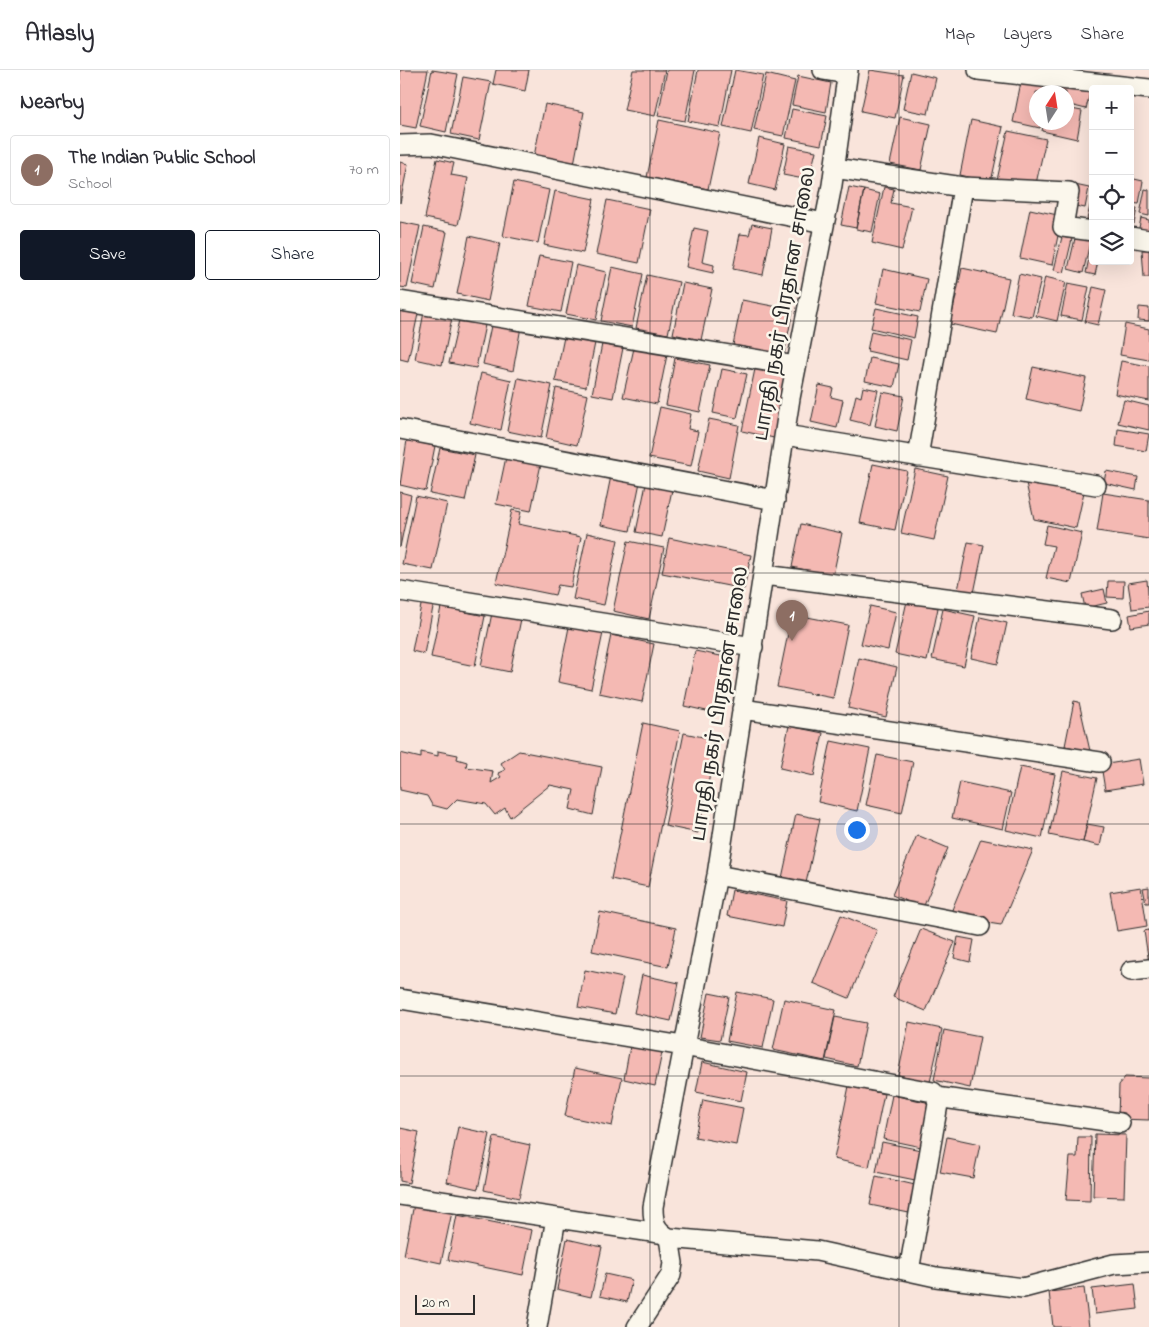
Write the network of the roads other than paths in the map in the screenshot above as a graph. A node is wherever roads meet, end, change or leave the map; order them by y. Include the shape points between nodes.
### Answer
1 (824, 70) edge
2 (978, 70) edge
3 (848, 72) edge
4 (1149, 89) edge
5 (400, 145) edge
6 (834, 168) junction
7 (963, 187) junction
8 (824, 223) junction
9 (1089, 231) edge
10 (1134, 238) edge
11 (1149, 240) edge
12 (400, 301) edge
13 (796, 366) junction
14 (400, 429) edge
15 (785, 435) junction
16 (918, 457) junction
17 (1096, 485) dead end
18 (775, 500) junction
19 (764, 575) junction
20 (400, 591) edge
21 (1112, 619) dead end
22 (752, 647) junction
23 (742, 709) junction
24 (1100, 762) dead end
25 (717, 875) junction
26 (980, 926) dead end
27 (400, 999) edge
28 (683, 1046) junction
29 (936, 1097) junction
30 (1120, 1123) dead end
31 (400, 1195) edge
32 (556, 1218) junction
33 (664, 1235) junction
34 (1149, 1262) edge
35 (909, 1271) junction
36 (537, 1327) edge
37 (637, 1327) edge

1 - 3 street
2 - 4 street
3 - 6 street, பாரதி நகர் பிரதான சாலை
5 - 8 street via 431,144
6 - 7 street
6 - 8 street, பாரதி நகர் பிரதான சாலை
7 - 9 street via 1069,192 1063,227
7 - 16 street
8 - 13 street, பாரதி நகர் பிரதான சாலை
10 - 11 street
12 - 13 street
13 - 15 street, பாரதி நகர் பிரதான சாலை
14 - 18 street
15 - 16 street
15 - 18 street, பாரதி நகர் பிரதான சாலை
16 - 17 street
18 - 19 street, பாரதி நகர் பிரதான சாலை
19 - 21 street
19 - 22 street, பாரதி நகர் பிரதான சாலை
20 - 22 street
22 - 23 street, பாரதி நகர் பிரதான சாலை
23 - 24 street
23 - 25 street, பாரதி நகர் பிரதான சாலை
25 - 26 street
25 - 28 street, பாரதி நகர் பிரதான சாலை
27 - 28 street
28 - 29 street via 933,1092
28 - 33 street, பாரதி நகர் பிரதான சாலை via 653,1207 653,1221
29 - 30 street
29 - 35 street via 938,1104
31 - 32 street
32 - 33 street
32 - 36 street
33 - 35 street via 818,1251
33 - 37 street, பாரதி நகர் பிரதான சாலை via 673,1263 672,1275
34 - 35 street via 1114,1264 1023,1288

